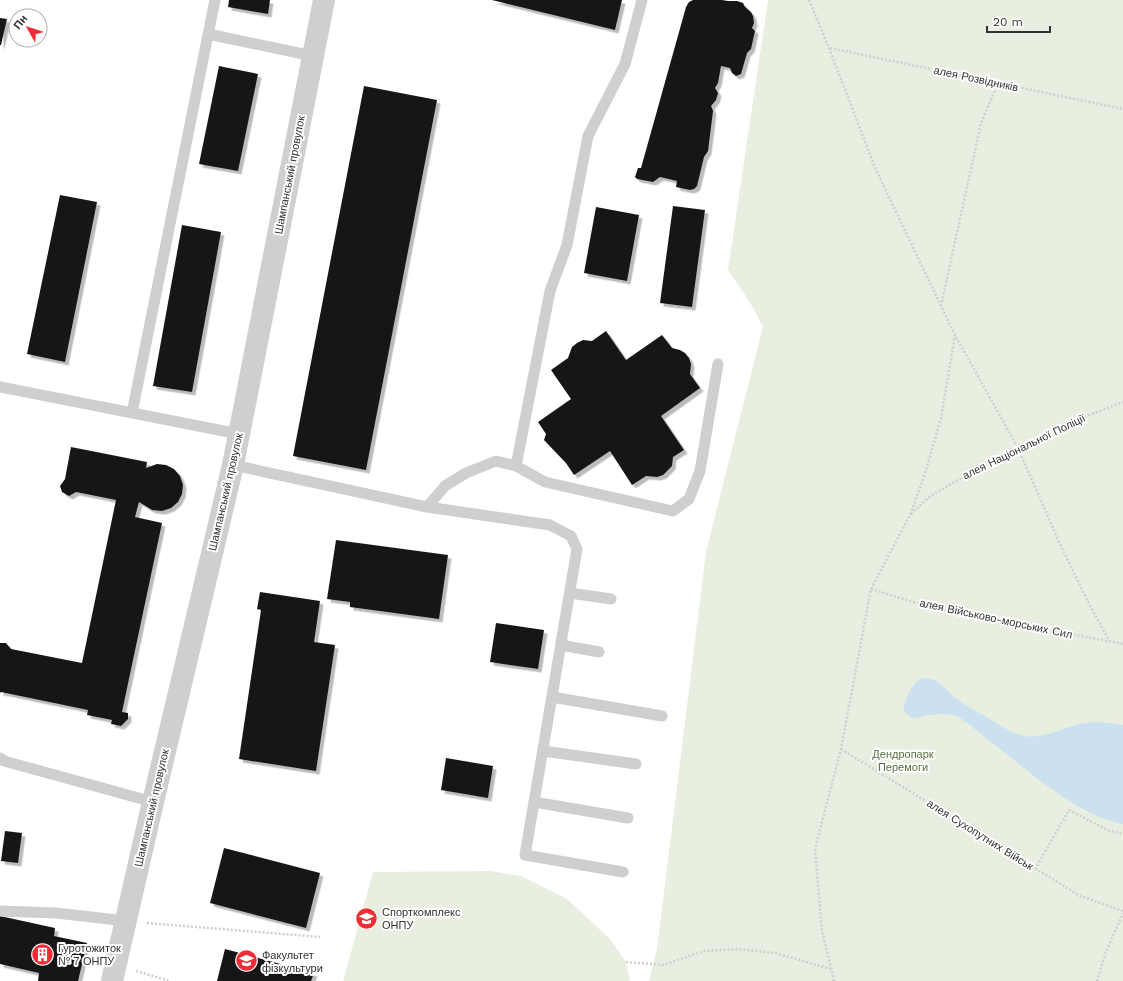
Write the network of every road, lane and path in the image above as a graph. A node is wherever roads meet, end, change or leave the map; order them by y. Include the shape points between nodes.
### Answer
1 (215, 0) edge
2 (324, 0) edge
3 (642, 0) edge
4 (809, 0) edge
5 (208, 34) junction
6 (830, 48) junction
7 (313, 56) junction
8 (998, 83) junction
9 (1123, 109) edge
10 (941, 306) junction
11 (955, 335) junction
12 (718, 364) dead end
13 (0, 388) edge
14 (1123, 402) edge
15 (132, 413) junction
16 (239, 434) junction
17 (1018, 448) junction
18 (233, 466) junction
19 (516, 466) junction
20 (427, 507) junction
21 (910, 515) junction
22 (871, 589) junction
23 (570, 592) junction
24 (612, 599) dead end
25 (1110, 642) junction
26 (1123, 644) edge
27 (561, 645) junction
28 (599, 652) dead end
29 (552, 697) junction
30 (662, 716) dead end
31 (841, 749) junction
32 (543, 752) junction
33 (0, 758) edge
34 (636, 764) dead end
35 (153, 802) junction
36 (534, 802) junction
37 (628, 818) dead end
38 (1123, 834) edge
39 (1035, 869) junction
40 (623, 872) dead end
41 (0, 911) edge
42 (1123, 912) edge
43 (126, 921) junction
44 (320, 937) dead end
45 (626, 962) dead end
46 (831, 970) junction
47 (114, 973) edge
48 (170, 981) edge
49 (834, 981) edge
50 (1097, 981) edge

1 - 5 lane
2 - 7 street, Шампанський провулок
3 - 19 lane via 625,64 588,136 568,245 550,292
4 - 6 path
5 - 7 lane
5 - 15 lane
6 - 8 path, алея Розвідників
6 - 10 path via 876,170
7 - 16 street, Шампанський провулок
8 - 9 path, алея Розвідників
8 - 10 path via 981,122
10 - 11 path
11 - 17 path
11 - 21 path via 941,418
12 - 19 lane via 700,471 690,499 673,511 545,482
13 - 15 lane
14 - 17 path, алея Національної Поліції
15 - 16 lane
16 - 18 street, Шампанський провулок
17 - 21 path, алея Національної Поліції via 956,480 929,497
17 - 25 path via 1059,542
18 - 20 lane
18 - 35 street, Шампанський провулок
19 - 20 lane via 496,461 466,473 446,486
20 - 23 lane via 550,525 571,536 577,549
21 - 22 path
22 - 25 path, алея Військово-морських Сил via 933,608
22 - 31 path
23 - 24 lane
23 - 27 lane
25 - 26 path, алея Військово-морських Сил
27 - 28 lane
27 - 29 lane
29 - 30 lane
29 - 32 lane
31 - 39 path, алея Сухопутних Військ
31 - 46 path via 815,849 822,930
32 - 34 lane
32 - 36 lane
33 - 35 lane
35 - 43 street, Шампанський провулок
36 - 37 lane
36 - 40 lane via 525,855
38 - 39 path via 1107,830 1069,810
39 - 42 path, алея Сухопутних Військ via 1080,896
41 - 43 lane via 56,913
42 - 50 path via 1105,954
43 - 44 path
43 - 47 street, Шампанський провулок
45 - 46 path via 663,965 704,951 738,949 775,953
46 - 49 path
47 - 48 path

